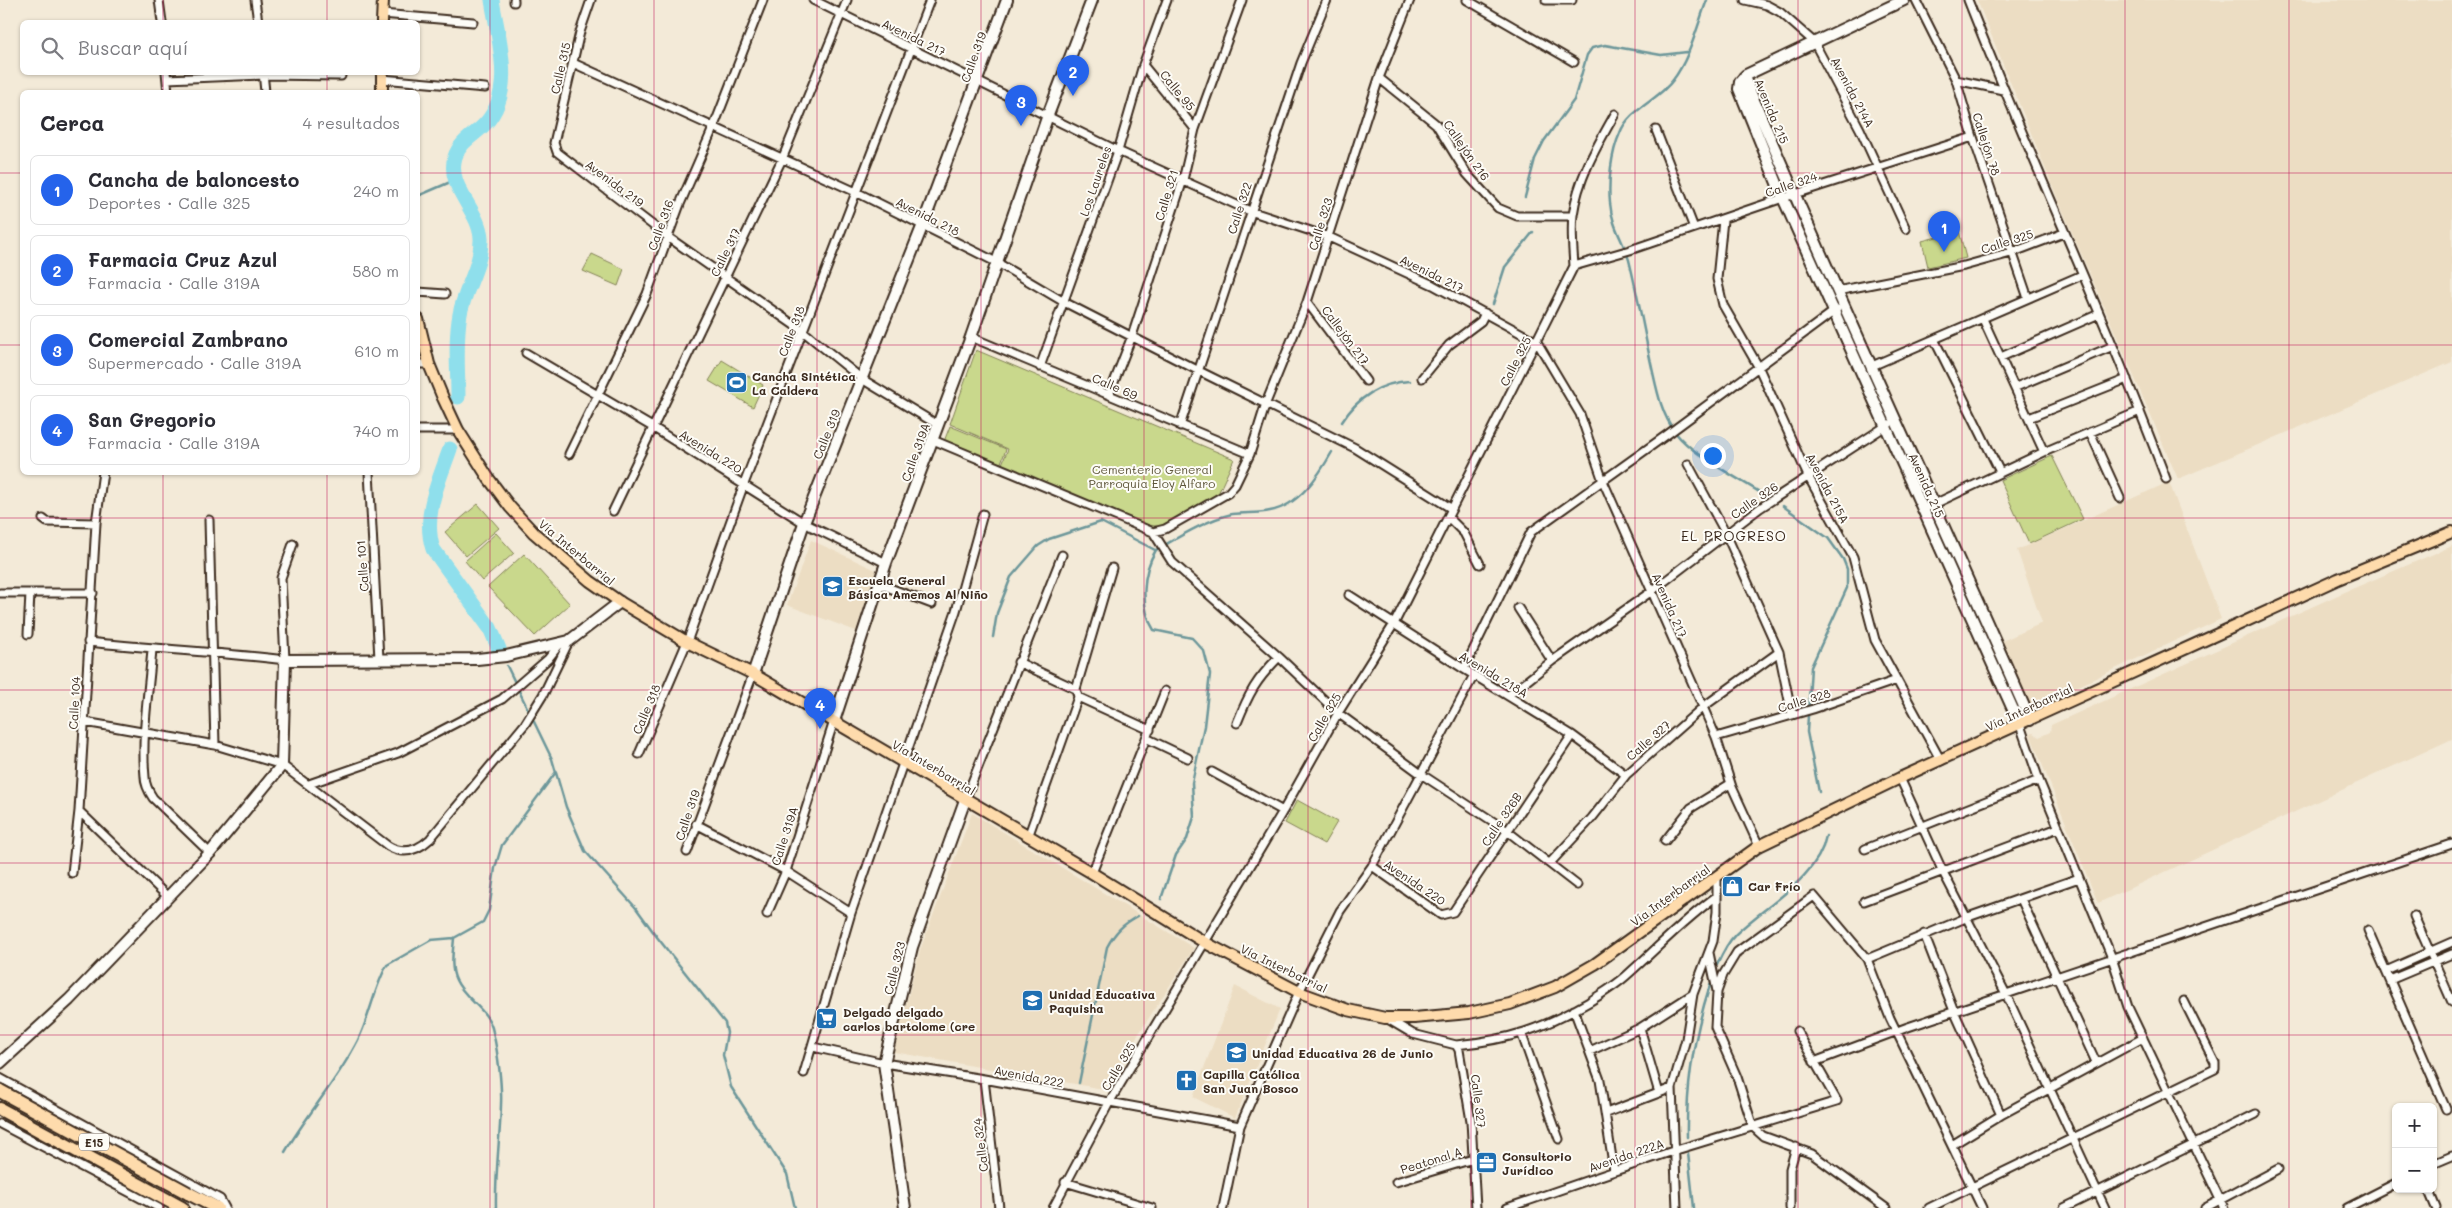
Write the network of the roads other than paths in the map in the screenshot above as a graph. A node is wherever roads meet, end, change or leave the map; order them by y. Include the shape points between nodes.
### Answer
1 (159, 0) edge
2 (255, 0) edge
3 (383, 0) edge
4 (592, 0) edge
5 (763, 0) edge
6 (813, 0) edge
7 (847, 0) edge
8 (930, 0) edge
9 (1007, 0) edge
10 (1092, 0) edge
11 (1167, 0) edge
12 (1242, 0) edge
13 (1327, 0) edge
14 (1410, 0) edge
15 (1467, 0) edge
16 (1547, 0) edge
17 (1572, 0) edge
18 (1744, 0) edge
19 (1904, 0) edge
20 (1916, 0) edge
21 (1968, 0) edge
22 (842, 14) junction
23 (382, 18) edge
24 (162, 20) edge
25 (258, 20) edge
26 (473, 22) dead end
27 (1814, 42) junction
28 (912, 49) junction
29 (1574, 62) dead end
30 (573, 63) junction
31 (1143, 65) junction
32 (216, 75) edge
33 (264, 75) edge
34 (302, 75) edge
35 (167, 76) edge
36 (341, 76) dead end
37 (382, 76) edge
38 (1744, 77) junction
39 (1379, 78) junction
40 (1956, 80) junction
41 (978, 81) junction
42 (485, 88) dead end
43 (168, 90) edge
44 (265, 90) edge
45 (382, 90) edge
46 (2003, 90) junction
47 (1615, 114) dead end
48 (1048, 115) junction
49 (714, 126) junction
50 (1195, 129) junction
51 (1656, 130) dead end
52 (1973, 137) junction
53 (554, 143) joint
54 (1118, 151) junction
55 (783, 157) junction
56 (1877, 167) junction
57 (1183, 180) junction
58 (856, 192) junction
59 (1794, 194) junction
60 (1782, 198) junction
61 (1250, 211) junction
62 (1572, 216) junction
63 (1723, 220) junction
64 (922, 227) junction
65 (1694, 228) junction
66 (1906, 229) dead end
67 (2064, 233) junction
68 (668, 237) junction
69 (1329, 237) junction
70 (2011, 253) junction
71 (996, 262) junction
72 (1574, 266) junction
73 (2082, 275) junction
74 (725, 277) junction
75 (1838, 291) junction
76 (420, 292) edge
77 (445, 294) dead end
78 (2028, 298) junction
79 (1064, 302) junction
80 (1307, 302) junction
81 (1845, 306) junction
82 (1833, 310) junction
83 (1485, 313) junction
84 (2099, 314) junction
85 (1983, 319) junction
86 (420, 327) edge
87 (804, 332) junction
88 (1132, 336) junction
89 (971, 337) junction
90 (1935, 340) junction
91 (1537, 342) junction
92 (2113, 346) junction
93 (526, 353) dead end
94 (2001, 357) junction
95 (420, 364) edge
96 (429, 364) junction
97 (1758, 366) junction
98 (1872, 366) junction
99 (1040, 367) junction
100 (1198, 371) junction
101 (1422, 378) dead end
102 (862, 379) junction
103 (2127, 379) junction
104 (1366, 380) dead end
105 (2016, 387) junction
106 (1109, 395) junction
107 (596, 396) junction
108 (1266, 403) junction
109 (2140, 411) junction
110 (2029, 418) junction
111 (1897, 420) junction
112 (938, 425) junction
113 (1180, 426) junction
114 (1886, 426) junction
115 (654, 428) junction
116 (420, 430) edge
117 (458, 430) junction
118 (2090, 432) junction
119 (933, 440) junction
120 (2044, 452) junction
121 (569, 454) dead end
122 (1250, 454) junction
123 (1688, 464) dead end
124 (2000, 472) junction
125 (103, 475) edge
126 (369, 475) edge
127 (1808, 476) junction
128 (2166, 479) dead end
129 (1603, 481) junction
130 (744, 484) junction
131 (2120, 498) dead end
132 (1935, 503) junction
133 (1452, 509) junction
134 (1924, 509) junction
135 (613, 511) dead end
136 (983, 514) dead end
137 (1448, 517) junction
138 (43, 519) dead end
139 (210, 520) dead end
140 (96, 523) junction
141 (804, 523) junction
142 (2452, 532) edge
143 (1726, 534) junction
144 (1155, 536) junction
145 (293, 544) dead end
146 (1062, 555) dead end
147 (886, 563) junction
148 (1480, 564) dead end
149 (1112, 568) dead end
150 (879, 584) junction
151 (1652, 591) junction
152 (93, 592) junction
153 (0, 593) edge
154 (30, 593) junction
155 (1349, 595) dead end
156 (620, 602) junction
157 (932, 604) dead end
158 (1518, 608) dead end
159 (1394, 624) junction
160 (28, 634) dead end
161 (88, 642) junction
162 (565, 642) junction
163 (687, 642) junction
164 (152, 649) junction
165 (212, 652) junction
166 (1779, 652) junction
167 (1279, 657) junction
168 (379, 659) junction
169 (285, 660) junction
170 (1552, 661) junction
171 (1018, 662) junction
172 (1464, 669) junction
173 (753, 674) junction
174 (1474, 675) junction
175 (1897, 680) junction
176 (1076, 689) junction
177 (1165, 692) dead end
178 (1509, 695) junction
179 (1078, 697) junction
180 (1703, 707) junction
181 (1338, 713) junction
182 (1794, 715) junction
183 (2030, 720) junction
184 (834, 721) junction
185 (84, 722) junction
186 (1237, 723) dead end
187 (2020, 725) junction
188 (1150, 730) junction
189 (146, 733) junction
190 (1572, 735) junction
191 (1716, 737) junction
192 (1146, 738) junction
193 (215, 745) junction
194 (639, 754) dead end
195 (1188, 758) dead end
196 (1941, 761) junction
197 (902, 763) junction
198 (282, 765) junction
199 (1212, 772) dead end
200 (1421, 774) junction
201 (1626, 775) junction
202 (1900, 778) junction
203 (2039, 780) junction
204 (308, 784) junction
205 (1730, 784) junction
206 (965, 800) junction
207 (79, 811) junction
208 (1283, 811) junction
209 (696, 824) junction
210 (1921, 825) junction
211 (2058, 828) junction
212 (1506, 830) junction
213 (1028, 837) junction
214 (1665, 841) dead end
215 (2452, 844) edge
216 (1759, 846) junction
217 (1865, 849) dead end
218 (687, 852) dead end
219 (210, 853) junction
220 (1550, 863) junction
221 (1372, 866) junction
222 (786, 871) junction
223 (1943, 872) junction
224 (72, 873) dead end
225 (1092, 873) junction
226 (1718, 877) junction
227 (2079, 878) junction
228 (1577, 885) dead end
229 (1718, 896) junction
230 (168, 898) junction
231 (2021, 899) junction
232 (1864, 901) dead end
233 (851, 913) junction
234 (767, 914) dead end
235 (1447, 915) joint
236 (2414, 916) dead end
237 (1968, 917) junction
238 (2368, 930) dead end
239 (1924, 934) junction
240 (1204, 942) junction
241 (2452, 942) edge
242 (2430, 952) junction
243 (1708, 953) junction
244 (2452, 954) edge
245 (2112, 958) junction
246 (1867, 959) junction
247 (2434, 962) junction
248 (2386, 971) junction
249 (2057, 976) junction
250 (2390, 980) junction
251 (1299, 992) junction
252 (1718, 992) junction
253 (1693, 994) junction
254 (2006, 994) junction
255 (2184, 1001) dead end
256 (2452, 1002) edge
257 (1574, 1010) junction
258 (1954, 1012) junction
259 (1385, 1018) junction
260 (1640, 1028) junction
261 (1797, 1031) dead end
262 (1897, 1031) junction
263 (1522, 1034) junction
264 (2143, 1038) junction
265 (1456, 1045) junction
266 (813, 1047) junction
267 (1590, 1051) junction
268 (0, 1062) edge
269 (1814, 1062) junction
270 (2096, 1062) junction
271 (884, 1063) junction
272 (804, 1073) dead end
273 (0, 1078) edge
274 (984, 1079) junction
275 (2049, 1087) junction
276 (1672, 1088) junction
277 (2168, 1090) junction
278 (0, 1091) edge
279 (23, 1091) junction
280 (1659, 1093) junction
281 (0, 1097) edge
282 (1109, 1103) junction
283 (0, 1109) edge
284 (2446, 1109) dead end
285 (1606, 1113) junction
286 (2256, 1114) dead end
287 (2001, 1115) junction
288 (0, 1124) edge
289 (1240, 1126) junction
290 (1753, 1127) junction
291 (2073, 1138) junction
292 (1559, 1139) dead end
293 (1952, 1145) junction
294 (2194, 1145) junction
295 (1796, 1147) junction
296 (1673, 1151) junction
297 (2452, 1156) edge
298 (1473, 1159) junction
299 (2437, 1162) edge
300 (2278, 1168) dead end
301 (1614, 1171) junction
302 (1065, 1182) junction
303 (1396, 1182) dead end
304 (2392, 1185) edge
305 (1972, 1187) junction
306 (2098, 1192) junction
307 (2430, 1193) edge
308 (2220, 1200) junction
309 (159, 1208) edge
310 (182, 1208) edge
311 (217, 1208) edge
312 (225, 1208) edge
313 (905, 1208) edge
314 (999, 1208) edge
315 (1053, 1208) edge
316 (1152, 1208) edge
317 (1223, 1208) edge
318 (1476, 1208) edge
319 (1507, 1208) edge
320 (1677, 1208) edge
321 (1790, 1208) edge
322 (1886, 1208) edge
323 (1929, 1208) edge
324 (1982, 1208) edge
325 (2064, 1208) edge
326 (2105, 1208) edge
327 (2205, 1208) edge
328 (2224, 1208) edge
329 (2347, 1208) edge
330 (2436, 1208) edge

1 - 24 street
2 - 25 street
3 - 23 main road
4 - 30 street, Calle 315
5 - 49 street, Calle 316
6 - 22 street, Avenida 217
7 - 22 street, Calle 317
8 - 28 street, Calle 318
9 - 41 street, Calle 319
10 - 48 street, Calle 319A
11 - 31 street, Los Laureles
12 - 50 street, Calle 321
13 - 61 street, Calle 322 via 1301,62
14 - 39 street, Calle 323
15 - 29 street
16 - 17 street
18 - 27 street, Avenida 214A via 1767,5 1780,12
19 - 27 street
20 - 40 street, Callejón 78
21 - 46 street
22 - 28 street, Avenida 217
22 - 55 street, Calle 317
23 - 26 street
27 - 38 street
27 - 56 street, Avenida 214A
28 - 41 street, Avenida 217
28 - 58 street, Calle 318
30 - 49 street, Avenida 218
30 - 53 street, Calle 315
31 - 50 street, Calle 95
31 - 54 street, Los Laureles
32 - 35 street
33 - 44 street
34 - 36 street
35 - 43 street
37 - 42 street
37 - 45 main road
38 - 59 street, Avenida 215
38 - 60 street, Avenida 215 via 1739,89
39 - 62 street, Callejón 216 via 1436,124 1467,174 1498,208 1517,216
39 - 69 street, Calle 323
40 - 46 street
40 - 52 street, Callejón 78
41 - 48 street, Avenida 217
41 - 64 street, Calle 319
46 - 67 street
47 - 62 street via 1578,190
48 - 54 street, Avenida 217
48 - 71 street, Calle 319A
49 - 55 street, Avenida 218
49 - 68 street, Calle 316
50 - 57 street, Calle 321
51 - 65 street
52 - 56 street, Calle 324
52 - 70 street, Callejón 78
53 - 68 street, Avenida 219 via 557,152 566,160
54 - 57 street, Avenida 217
54 - 79 street, Los Laureles
55 - 58 street, Avenida 218
55 - 74 street, Calle 317
56 - 59 street, Calle 324
56 - 66 street, Avenida 214A
57 - 61 street, Avenida 217
57 - 88 street, Calle 321
58 - 64 street, Avenida 218
58 - 87 street, Calle 318
59 - 60 street, Calle 324
59 - 75 street, Avenida 215
60 - 63 street, Calle 324
60 - 82 street, Avenida 215
61 - 69 street, Avenida 217
61 - 100 street, Calle 322
62 - 72 street
63 - 65 street, Calle 324
63 - 97 street, Avenida 215A via 1718,279 1720,294
64 - 71 street, Avenida 218
64 - 102 street, Calle 319
65 - 72 street, Calle 324
67 - 70 street, Calle 325
67 - 73 street
68 - 74 street, Avenida 219
68 - 107 street, Calle 316 via 647,294
69 - 80 street, Calle 323
69 - 83 street, Avenida 217
70 - 75 street, Calle 325 via 1964,266
70 - 78 street, Callejón 78
71 - 79 street, Avenida 218
71 - 89 street, Calle 319A
72 - 91 street, Calle 325
73 - 78 street
73 - 84 street
74 - 87 street, Avenida 219
74 - 115 street, Calle 317
75 - 81 street, Avenida 215
76 - 77 street
78 - 85 street
79 - 88 street, Avenida 218
79 - 99 street, Los Laureles
80 - 104 street, Callejón 217
80 - 108 street, Calle 323
81 - 82 street
81 - 98 street, Avenida 215
82 - 97 street
82 - 114 street, Avenida 215
83 - 91 street, Avenida 217
83 - 101 street via 1481,321 1449,345
84 - 92 street
84 - 94 street
85 - 90 street
85 - 94 street
86 - 96 main road, Vía Interbarrial
87 - 102 street, Avenida 219
87 - 130 street, Calle 318
88 - 100 street, Avenida 218
88 - 106 street, Calle 321
89 - 99 street, Calle 69
89 - 112 street, Calle 319A
90 - 98 street
90 - 124 street
91 - 129 street, Avenida 217 via 1580,414
91 - 133 street, Calle 325
92 - 103 street
92 - 105 street
93 - 107 street, Avenida 220
94 - 105 street
95 - 96 street
96 - 117 main road, Vía Interbarrial
97 - 127 street, Avenida 215A
97 - 129 street
98 - 111 street, Avenida 215
99 - 106 street, Calle 69
100 - 108 street, Avenida 218
100 - 113 street, Calle 322
102 - 112 street, Avenida 219
102 - 141 street, Calle 319
103 - 109 street
103 - 110 street
105 - 110 street
106 - 113 street, Calle 69
107 - 115 street, Avenida 220
107 - 121 street, Calle 316
108 - 122 street, Calle 323
108 - 133 street, Avenida 218 via 1355,448
109 - 118 street
109 - 128 street
110 - 120 street
111 - 114 street, Calle 326
111 - 132 street, Avenida 215
112 - 119 street, Calle 319A
113 - 122 street, Calle 69
114 - 127 street, Calle 326
114 - 134 street, Avenida 215
115 - 130 street, Avenida 220
115 - 135 street, Calle 317
116 - 117 street
117 - 156 main road, Vía Interbarrial via 489,479 534,533
118 - 120 street
118 - 131 street
119 - 144 street
119 - 147 street, Calle 319A
120 - 124 street
122 - 144 street, Calle 323 via 1228,493
123 - 143 street
124 - 132 street
125 - 140 street, Calle 104
126 - 168 street, Calle 101
127 - 143 street, Calle 326
127 - 175 street, Avenida 215A via 1853,557 1875,640
129 - 151 street, Avenida 217
129 - 172 street via 1530,532
130 - 141 street, Avenida 220
130 - 163 street, Calle 318
132 - 134 street
132 - 183 street, Avenida 215
133 - 137 street, Calle 325
134 - 187 street, Avenida 215
136 - 197 street via 956,611
137 - 148 street via 1464,533
137 - 159 street, Calle 325
138 - 140 street via 47,522
139 - 165 street
140 - 152 street, Calle 104
141 - 147 street, Avenida 220
141 - 173 street, Calle 319
142 - 183 main road, Vía Interbarrial via 2338,580
143 - 151 street, Calle 326
143 - 166 street
144 - 167 street via 1172,562
145 - 169 street via 281,578
146 - 171 street
147 - 150 street, Calle 319A
149 - 176 street
150 - 157 street
150 - 184 street, Calle 319A
151 - 170 street, Calle 326
151 - 180 street, Avenida 217
152 - 154 street
152 - 161 street, Calle 104
153 - 154 street
154 - 160 street
155 - 159 street, Avenida 218A
156 - 162 street
156 - 163 main road, Vía Interbarrial
158 - 170 street
159 - 172 street, Avenida 218A
159 - 181 street, Calle 325
161 - 164 street
161 - 185 street, Calle 104
162 - 168 street via 492,658
162 - 204 street via 502,699 398,753
162 - 204 street via 525,724 430,839 414,850 400,852 388,846
163 - 173 main road, Vía Interbarrial
163 - 194 street, Calle 318
164 - 165 street
164 - 189 street
165 - 169 street
165 - 193 street
166 - 180 street, Calle 327
166 - 182 street
167 - 181 street
167 - 186 street via 1250,691
168 - 169 street
169 - 198 street
170 - 178 street, Calle 326
171 - 176 street
171 - 206 street
172 - 174 street, Avenida 218A
173 - 184 main road, Vía Interbarrial
173 - 209 street, Calle 319
174 - 178 street, Avenida 218A
174 - 200 street
175 - 182 street, Calle 328
175 - 196 street, Avenida 215A
176 - 179 street
177 - 188 street
178 - 190 street, Avenida 218A
179 - 188 street
179 - 213 street
180 - 191 street, Avenida 217
180 - 201 street, Calle 327
181 - 200 street
181 - 208 street, Calle 325
182 - 191 street, Calle 328
183 - 187 main road, Vía Interbarrial
184 - 197 main road, Vía Interbarrial
184 - 222 street, Calle 319A
185 - 189 street
185 - 207 street, Calle 104
187 - 196 main road, Vía Interbarrial
187 - 203 street
188 - 192 street
189 - 193 street
189 - 219 street via 144,778 148,790
190 - 201 street, Avenida 218A
190 - 212 street, Calle 326B
191 - 205 street, Avenida 217
192 - 195 street
192 - 225 street
193 - 198 street
196 - 202 main road, Vía Interbarrial
197 - 206 main road, Vía Interbarrial
197 - 233 street
198 - 204 street
198 - 219 street
199 - 208 street
200 - 212 street
200 - 221 street
201 - 220 street, Calle 327
202 - 210 street
202 - 216 main road, Vía Interbarrial
203 - 210 street
203 - 211 street
205 - 214 street via 1691,808
205 - 216 street, Avenida 217
206 - 213 main road, Vía Interbarrial
206 - 271 street, Calle 323 via 912,947
207 - 224 street, Calle 104
207 - 230 street
208 - 240 street, Calle 325
209 - 218 street, Calle 319
209 - 222 street
210 - 217 street
210 - 223 street
211 - 223 street
211 - 227 street
212 - 220 street
212 - 235 street, Calle 326B via 1453,912
213 - 225 main road, Vía Interbarrial
215 - 245 street
216 - 226 main road, Vía Interbarrial
219 - 230 street
220 - 228 street
221 - 235 street, Avenida 220 via 1441,915
221 - 251 street via 1340,911
222 - 233 street
222 - 234 street, Calle 319A
223 - 232 street
223 - 237 street
225 - 240 main road, Vía Interbarrial
226 - 229 street
226 - 259 main road, Vía Interbarrial via 1595,964 1555,987 1510,1004 1469,1013
227 - 231 street
227 - 245 street
229 - 243 street
229 - 257 street via 1676,928 1620,982
230 - 268 street via 69,1000
231 - 237 street
231 - 249 street
233 - 266 street
236 - 242 street
237 - 239 street
237 - 254 street
238 - 248 street
239 - 246 street
239 - 258 street
240 - 251 main road, Vía Interbarrial
240 - 282 street, Calle 325
241 - 242 street
242 - 247 street
242 - 248 street
243 - 252 street
243 - 253 street
244 - 247 street
245 - 249 street
245 - 264 street via 2128,1007
246 - 252 street via 1814,896 1737,952 1723,975
246 - 262 street
247 - 250 street
247 - 256 street
248 - 250 street
249 - 254 street
249 - 270 street
250 - 284 street
251 - 259 main road, Vía Interbarrial via 1348,1010
251 - 289 street
252 - 290 street via 1715,1027 1737,1077
253 - 260 street
253 - 276 street via 1686,1039
254 - 258 street
254 - 275 street
255 - 277 street via 2215,1069
257 - 263 street
257 - 267 street
258 - 262 street
258 - 287 street
259 - 265 street via 1413,1034
260 - 267 street
260 - 280 street
261 - 269 street
262 - 269 street
262 - 293 street
263 - 265 street
263 - 292 street
264 - 270 street
264 - 277 street
265 - 298 street, Calle 327 via 1461,1054 1466,1085
266 - 271 street, Avenida 222
266 - 272 street
267 - 285 street
269 - 290 street, Avenida 222A via 1836,1101
270 - 275 street
271 - 274 street, Avenida 222
271 - 313 street, Calle 323
273 - 279 street
274 - 282 street, Avenida 222
274 - 314 street, Calle 324
275 - 287 street
275 - 291 street
276 - 280 street
276 - 296 street
277 - 291 street
277 - 294 street
278 - 311 highway, E15, bridge
279 - 281 street via 14,1090
279 - 312 street via 220,1199
280 - 285 street
282 - 289 street, Avenida 222
282 - 302 street, Calle 325
283 - 310 highway, E15
285 - 301 street
286 - 294 street
287 - 293 street
288 - 309 street
289 - 317 street
290 - 295 street via 1764,1136
290 - 296 street, Avenida 222A
291 - 305 street
291 - 306 street
293 - 305 street
294 - 306 street
294 - 308 street
295 - 321 street via 1790,1169
295 - 322 street via 1812,1154
296 - 301 street, Avenida 222A
296 - 320 street
297 - 299 street
298 - 303 street, Peatonal A
298 - 318 street, Calle 327
300 - 308 street
301 - 319 street, Avenida 222A
302 - 315 street, Calle 325
302 - 316 street
304 - 329 street
305 - 323 street
305 - 324 street
306 - 325 street
306 - 326 street
307 - 330 street
308 - 327 street
308 - 328 street

